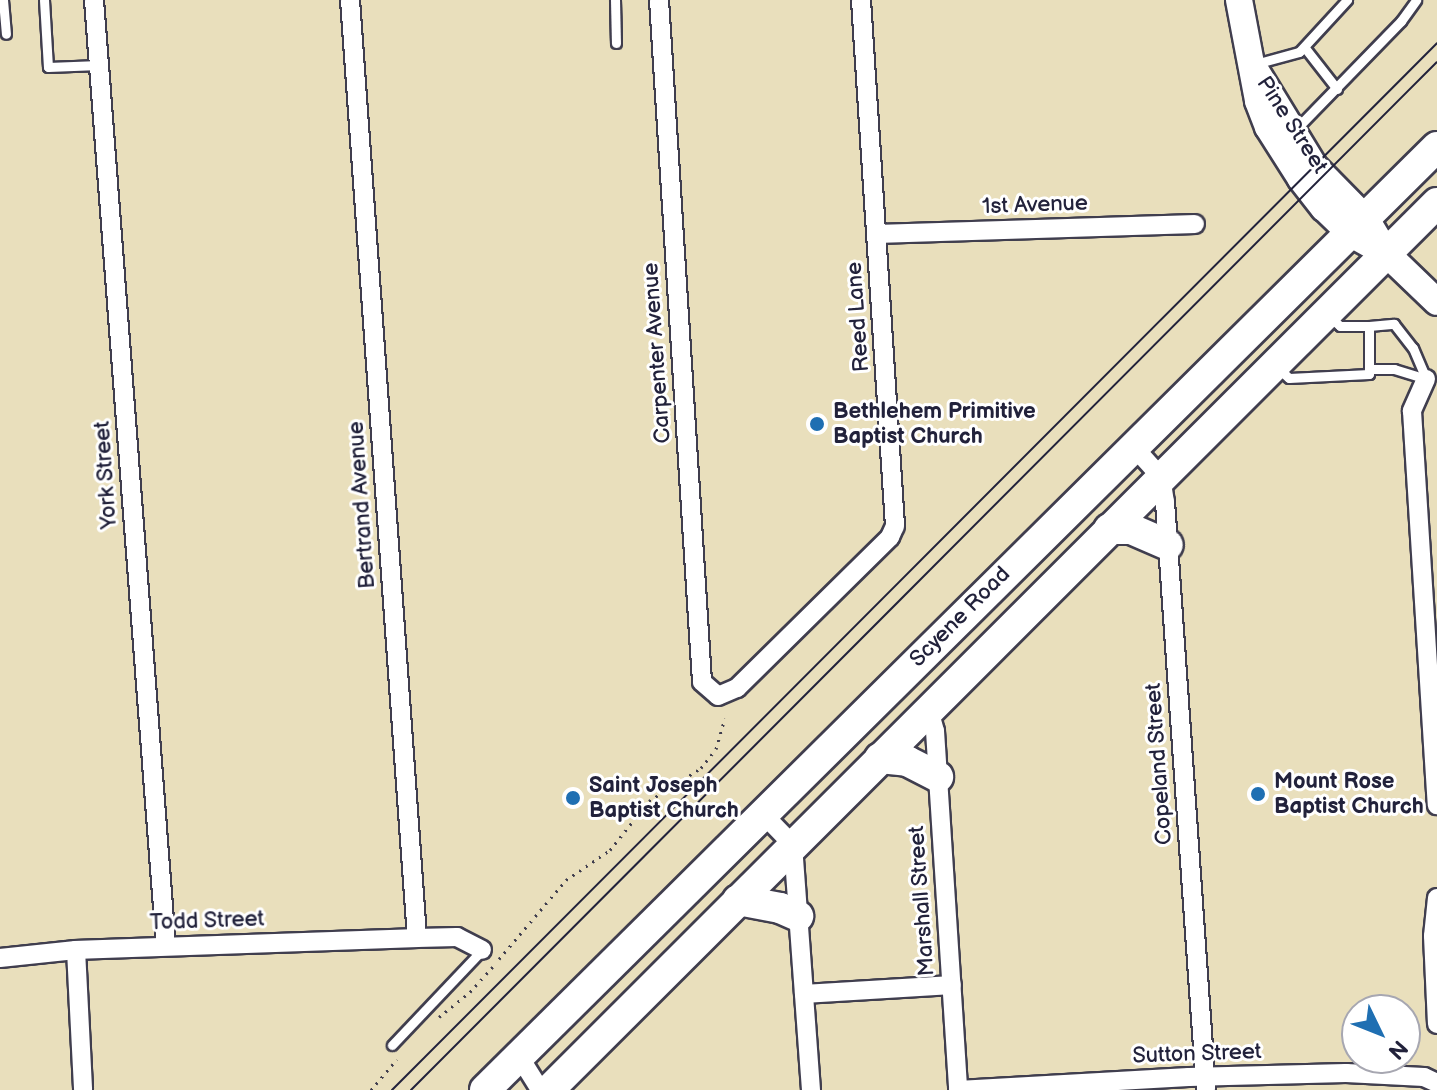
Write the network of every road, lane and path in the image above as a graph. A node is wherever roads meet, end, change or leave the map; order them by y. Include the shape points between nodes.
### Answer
1 (3, 0) edge
2 (44, 0) edge
3 (94, 0) edge
4 (350, 0) edge
5 (615, 0) edge
6 (659, 0) edge
7 (861, 0) edge
8 (1239, 0) edge
9 (1347, 0) edge
10 (1416, 0) edge
11 (6, 34) dead end
12 (616, 43) dead end
13 (1305, 48) junction
14 (99, 65) junction
15 (1252, 65) junction
16 (1337, 89) junction
17 (1295, 131) junction
18 (1437, 147) edge
19 (1437, 203) edge
20 (1195, 224) dead end
21 (1358, 227) junction
22 (877, 234) junction
23 (1387, 254) junction
24 (1437, 302) edge
25 (1327, 314) junction
26 (1369, 326) junction
27 (1275, 365) junction
28 (1369, 369) junction
29 (1426, 379) junction
30 (1133, 446) junction
31 (1161, 477) junction
32 (1109, 529) junction
33 (1168, 545) junction
34 (1429, 552) edge
35 (718, 696) joint
36 (929, 710) junction
37 (725, 718) dead end
38 (880, 758) junction
39 (938, 777) junction
40 (1437, 805) edge
41 (762, 813) junction
42 (793, 845) junction
43 (1437, 898) edge
44 (738, 900) junction
45 (798, 916) junction
46 (417, 938) junction
47 (166, 946) junction
48 (76, 950) junction
49 (482, 950) joint
50 (0, 958) edge
51 (952, 985) junction
52 (804, 994) junction
53 (1437, 1024) edge
54 (429, 1025) dead end
55 (392, 1045) dead end
56 (519, 1056) junction
57 (398, 1057) dead end
58 (1205, 1083) edge
59 (1437, 1083) edge
60 (83, 1090) edge
61 (371, 1090) edge
62 (485, 1090) edge
63 (540, 1090) edge
64 (549, 1090) edge
65 (811, 1090) edge
66 (958, 1090) edge

1 - 11 lane
2 - 14 lane via 48,67
3 - 14 street, York Street
4 - 46 street, Bertrand Avenue
5 - 12 lane
6 - 35 street, Carpenter Avenue via 702,682
7 - 22 street, Reed Lane
8 - 15 street, Pine Street
9 - 13 lane
10 - 16 lane
13 - 15 lane
13 - 16 lane
14 - 47 street, York Street
15 - 17 street, Pine Street
15 - 21 street, Pine Street via 1268,127 1309,190
16 - 17 lane
17 - 21 street, Pine Street
18 - 21 main road, Scyene Road
19 - 23 main road, Scyene Road
20 - 22 street, 1st Avenue
21 - 23 street
21 - 30 main road, Scyene Road
22 - 35 street, Reed Lane via 895,526 890,537 737,688
23 - 24 street
23 - 25 main road, Scyene Road
25 - 26 lane via 1340,326
25 - 27 main road, Scyene Road
26 - 28 lane
26 - 29 lane via 1394,324 1413,348
27 - 28 lane via 1289,378 1369,374
27 - 31 main road, Scyene Road
28 - 29 lane via 1394,369
29 - 34 street via 1412,411
30 - 31 street
30 - 41 main road, Scyene Road
31 - 32 main road, Scyene Road
31 - 33 street, Copeland Street
32 - 33 main road via 1131,529
32 - 36 main road, Scyene Road
33 - 58 street, Copeland Street
34 - 40 street
36 - 38 main road, Scyene Road
36 - 39 street, Marshall Street
37 - 54 path via 716,749 701,768 649,801 610,850 566,880 479,983
38 - 39 main road via 907,761
38 - 42 main road, Scyene Road
39 - 51 street, Marshall Street
41 - 42 street
41 - 56 main road, Scyene Road
42 - 44 main road, Scyene Road
42 - 45 street
43 - 53 street
44 - 45 main road
44 - 64 main road, Scyene Road
45 - 52 street
46 - 47 street, Todd Street
46 - 49 street via 457,937
47 - 48 street, Todd Street
48 - 50 street, Todd Street
48 - 60 street
49 - 55 lane
51 - 52 street
51 - 66 street, Marshall Street
52 - 65 street
56 - 62 main road, Scyene Road
56 - 63 street
57 - 61 path
58 - 59 street, Sutton Street via 1346,1073 1424,1077
58 - 66 street, Sutton Street

